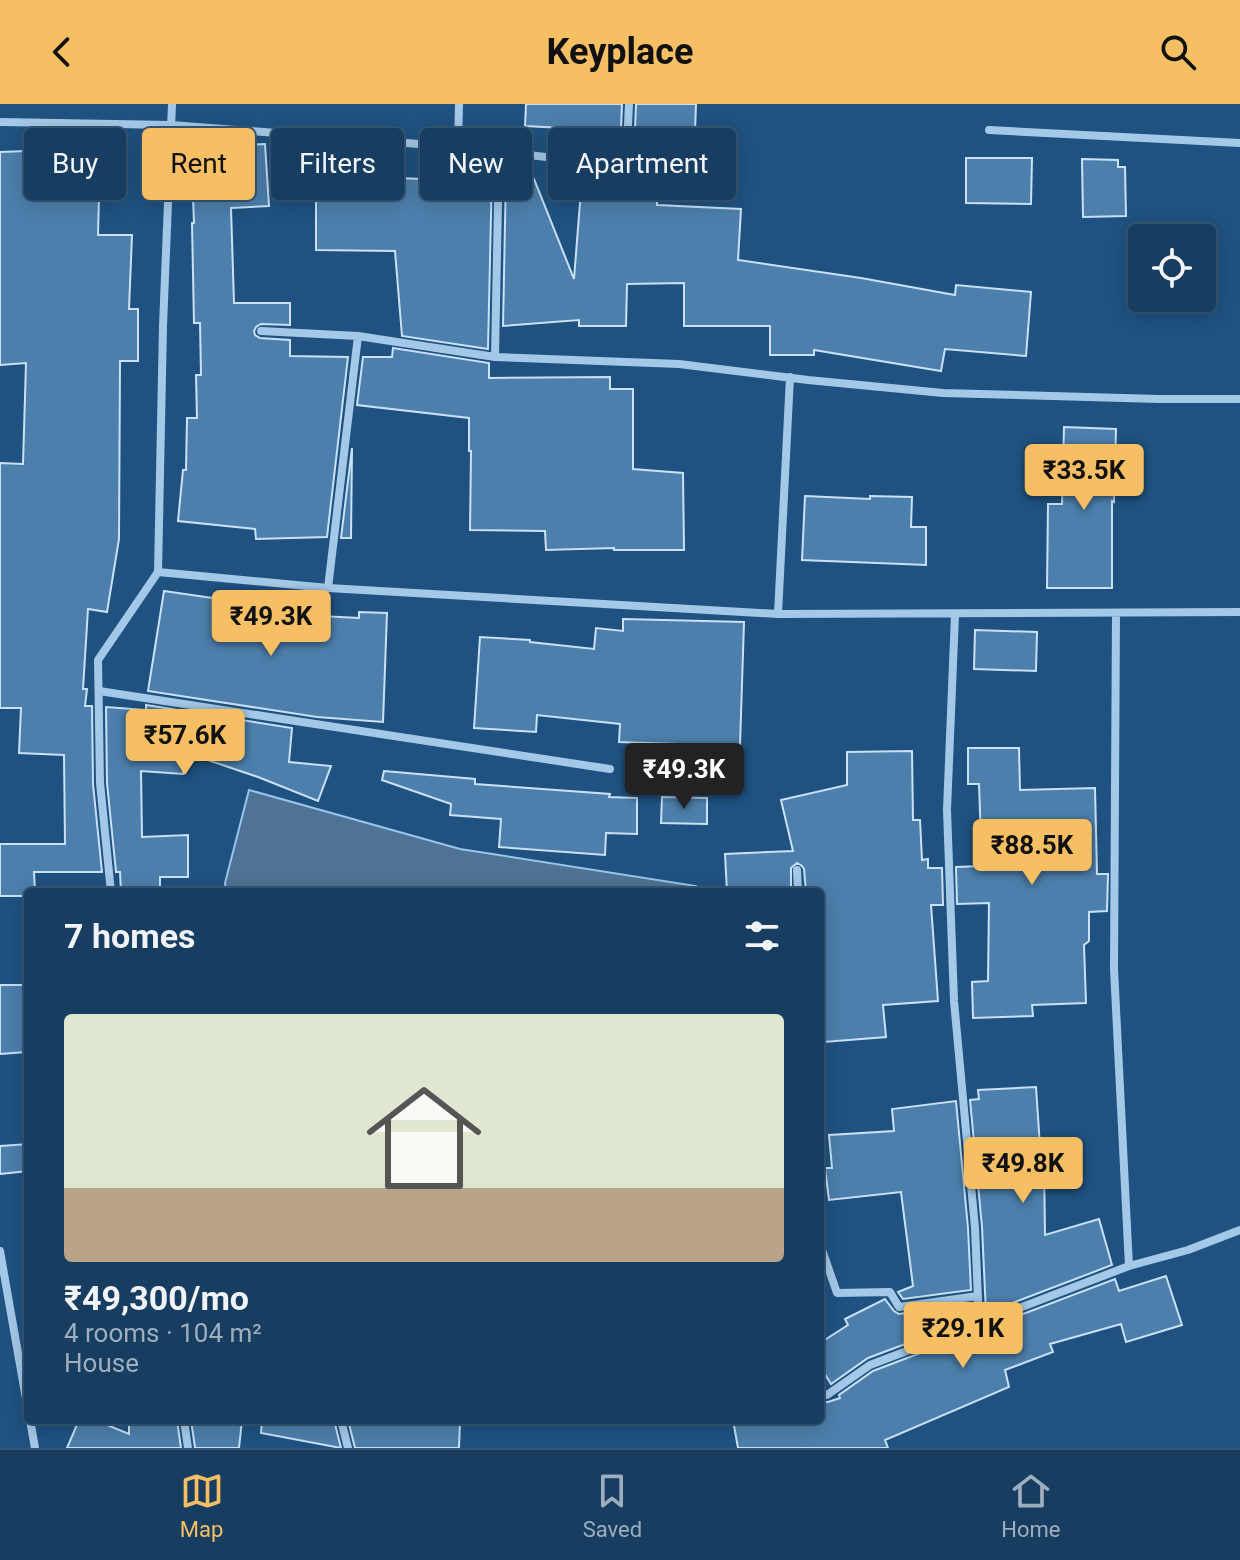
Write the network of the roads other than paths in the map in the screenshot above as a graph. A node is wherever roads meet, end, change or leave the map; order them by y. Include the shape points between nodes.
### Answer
1 (172, 104) edge
2 (459, 104) edge
3 (629, 104) edge
4 (0, 122) edge
5 (171, 125) junction
6 (458, 128) edge
7 (989, 130) dead end
8 (1240, 143) edge
9 (420, 144) edge
10 (532, 155) edge
11 (498, 200) edge
12 (261, 331) dead end
13 (358, 336) junction
14 (495, 357) junction
15 (790, 377) junction
16 (1240, 399) edge
17 (158, 572) junction
18 (328, 588) junction
19 (1240, 612) edge
20 (1116, 613) junction
21 (778, 614) junction
22 (955, 615) junction
23 (99, 691) junction
24 (610, 769) dead end
25 (797, 870) dead end
26 (111, 888) edge
27 (798, 888) edge
28 (1240, 1230) edge
29 (0, 1251) edge
30 (824, 1256) edge
31 (1129, 1266) junction
32 (978, 1296) junction
33 (979, 1323) junction
34 (24, 1387) edge
35 (824, 1395) edge
36 (31, 1424) edge
37 (185, 1424) edge
38 (342, 1424) edge
39 (35, 1448) edge
40 (188, 1448) edge
41 (348, 1448) edge

1 - 5 street
2 - 6 street
3 - 10 street via 626,166
4 - 5 street
5 - 9 street
5 - 17 street
7 - 8 street
11 - 14 street
12 - 13 street
13 - 14 street
13 - 18 street
14 - 15 street via 679,364
15 - 16 street via 943,393
15 - 21 street
17 - 18 street
17 - 23 street via 98,660
18 - 21 street
19 - 20 street
20 - 22 street
20 - 31 street via 1114,969
21 - 22 street
22 - 32 street via 947,810 954,1001
23 - 24 street
23 - 26 street via 100,783
25 - 27 street
28 - 31 street
29 - 34 street
30 - 32 street via 837,1293 890,1292 899,1307
31 - 33 street
32 - 33 street
33 - 35 street via 870,1365
36 - 39 street
37 - 40 street
38 - 41 street

